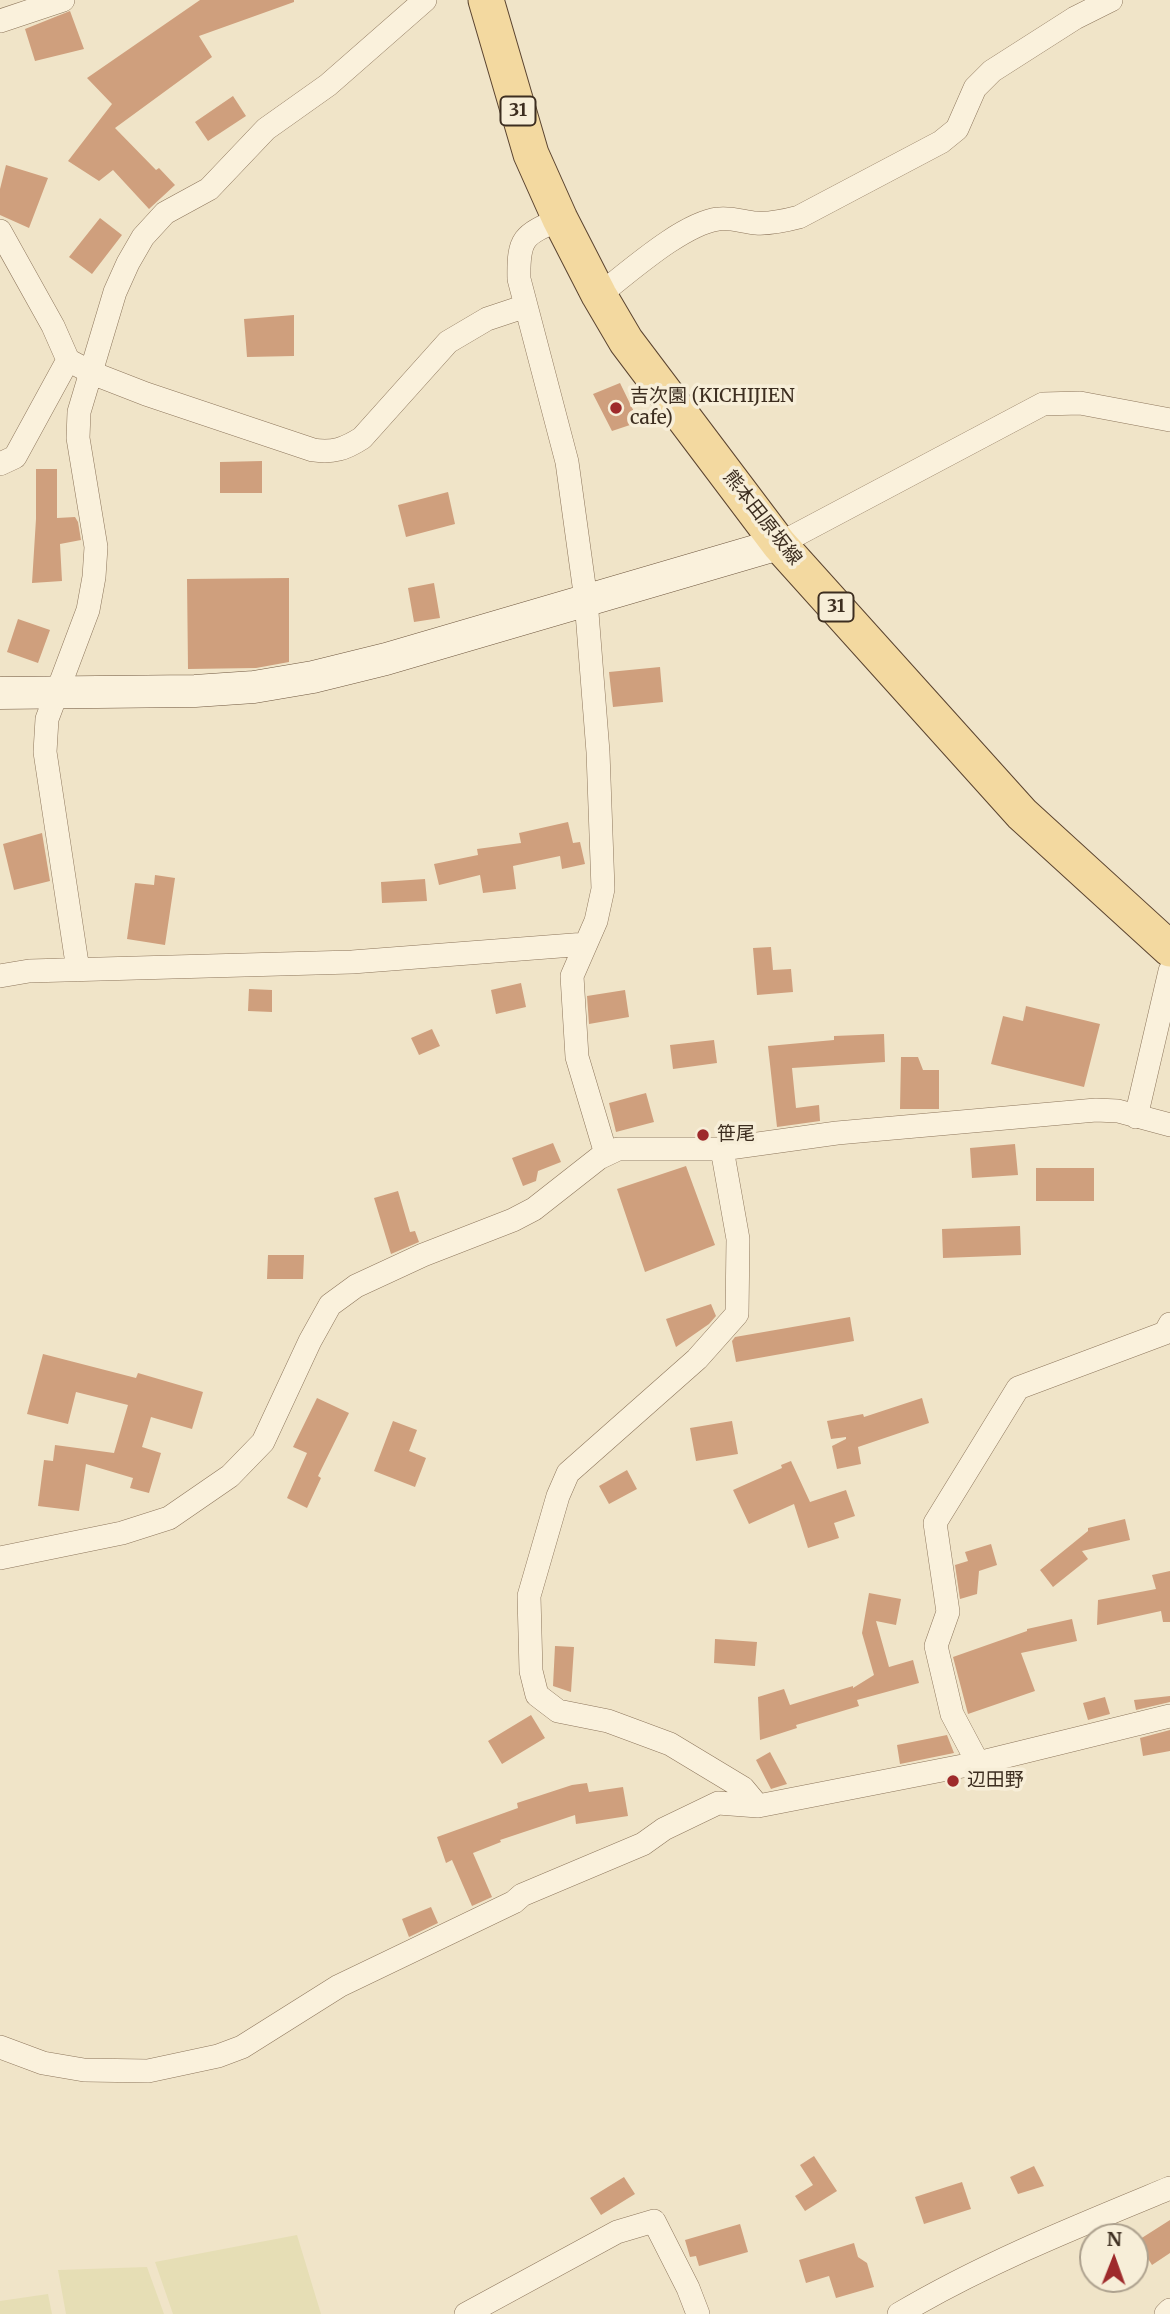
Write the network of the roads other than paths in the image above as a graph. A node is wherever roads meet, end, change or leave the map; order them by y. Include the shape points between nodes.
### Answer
1 (63, 0) edge
2 (425, 0) edge
3 (486, 0) edge
4 (1111, 0) edge
5 (0, 21) edge
6 (560, 219) junction
7 (0, 231) edge
8 (599, 295) junction
9 (526, 306) junction
10 (68, 360) junction
11 (92, 373) junction
12 (1170, 421) edge
13 (0, 464) edge
14 (779, 544) junction
15 (586, 600) junction
16 (0, 693) edge
17 (55, 694) junction
18 (586, 944) junction
19 (1170, 949) edge
20 (78, 970) junction
21 (1170, 971) edge
22 (0, 976) edge
23 (1136, 1117) junction
24 (1170, 1125) edge
25 (722, 1149) junction
26 (606, 1154) junction
27 (1170, 1324) edge
28 (0, 1558) edge
29 (1170, 1716) edge
30 (978, 1763) junction
31 (758, 1806) junction
32 (0, 2047) edge
33 (1170, 2188) edge
34 (1170, 2310) edge
35 (467, 2314) edge
36 (698, 2314) edge
37 (899, 2314) edge
38 (1166, 2314) edge

1 - 5 street
2 - 11 street via 328,85 266,129 209,189 165,213 143,237 115,292
3 - 6 main road, 熊本田原坂線 / 31 via 531,154
4 - 8 street via 992,71 975,88 957,129 941,142 799,217 780,223 720,218 703,223
6 - 8 main road, 熊本田原坂線 / 31
6 - 9 street via 522,243 519,279
7 - 10 street
8 - 14 main road, 熊本田原坂線 / 31 via 626,341
9 - 11 street via 487,319 447,342 362,438 330,452 218,419
9 - 15 street via 567,462
10 - 11 street
10 - 13 street via 15,457
11 - 17 street via 79,412 78,438 96,547 94,577 88,610
12 - 14 street via 1080,403 1043,404
14 - 15 street
14 - 19 main road, 熊本田原坂線 / 31 via 1022,814
15 - 17 street via 313,677 195,691
15 - 18 street via 603,890
16 - 17 street
17 - 20 street via 47,719 45,752
18 - 20 street via 352,962
18 - 26 street via 572,976 577,1057
20 - 22 street
21 - 23 street
23 - 24 street
23 - 25 street via 1096,1110 837,1133
25 - 26 street via 618,1149
25 - 31 street via 738,1239 737,1314 696,1359 568,1474 529,1596 531,1671 537,1695 558,1711 608,1721 670,1744 743,1788
26 - 28 street via 534,1209 367,1281 330,1305 263,1442 230,1476 169,1518
27 - 30 street via 1165,1333 1018,1388 935,1523 948,1612 936,1646 952,1714
29 - 30 street
30 - 31 street
31 - 32 street via 718,1803 643,1844 522,1895 340,1986 242,2047 218,2056 148,2071 84,2070 43,2063
33 - 37 street via 1045,2240
34 - 38 street
35 - 36 street via 617,2232 654,2221

